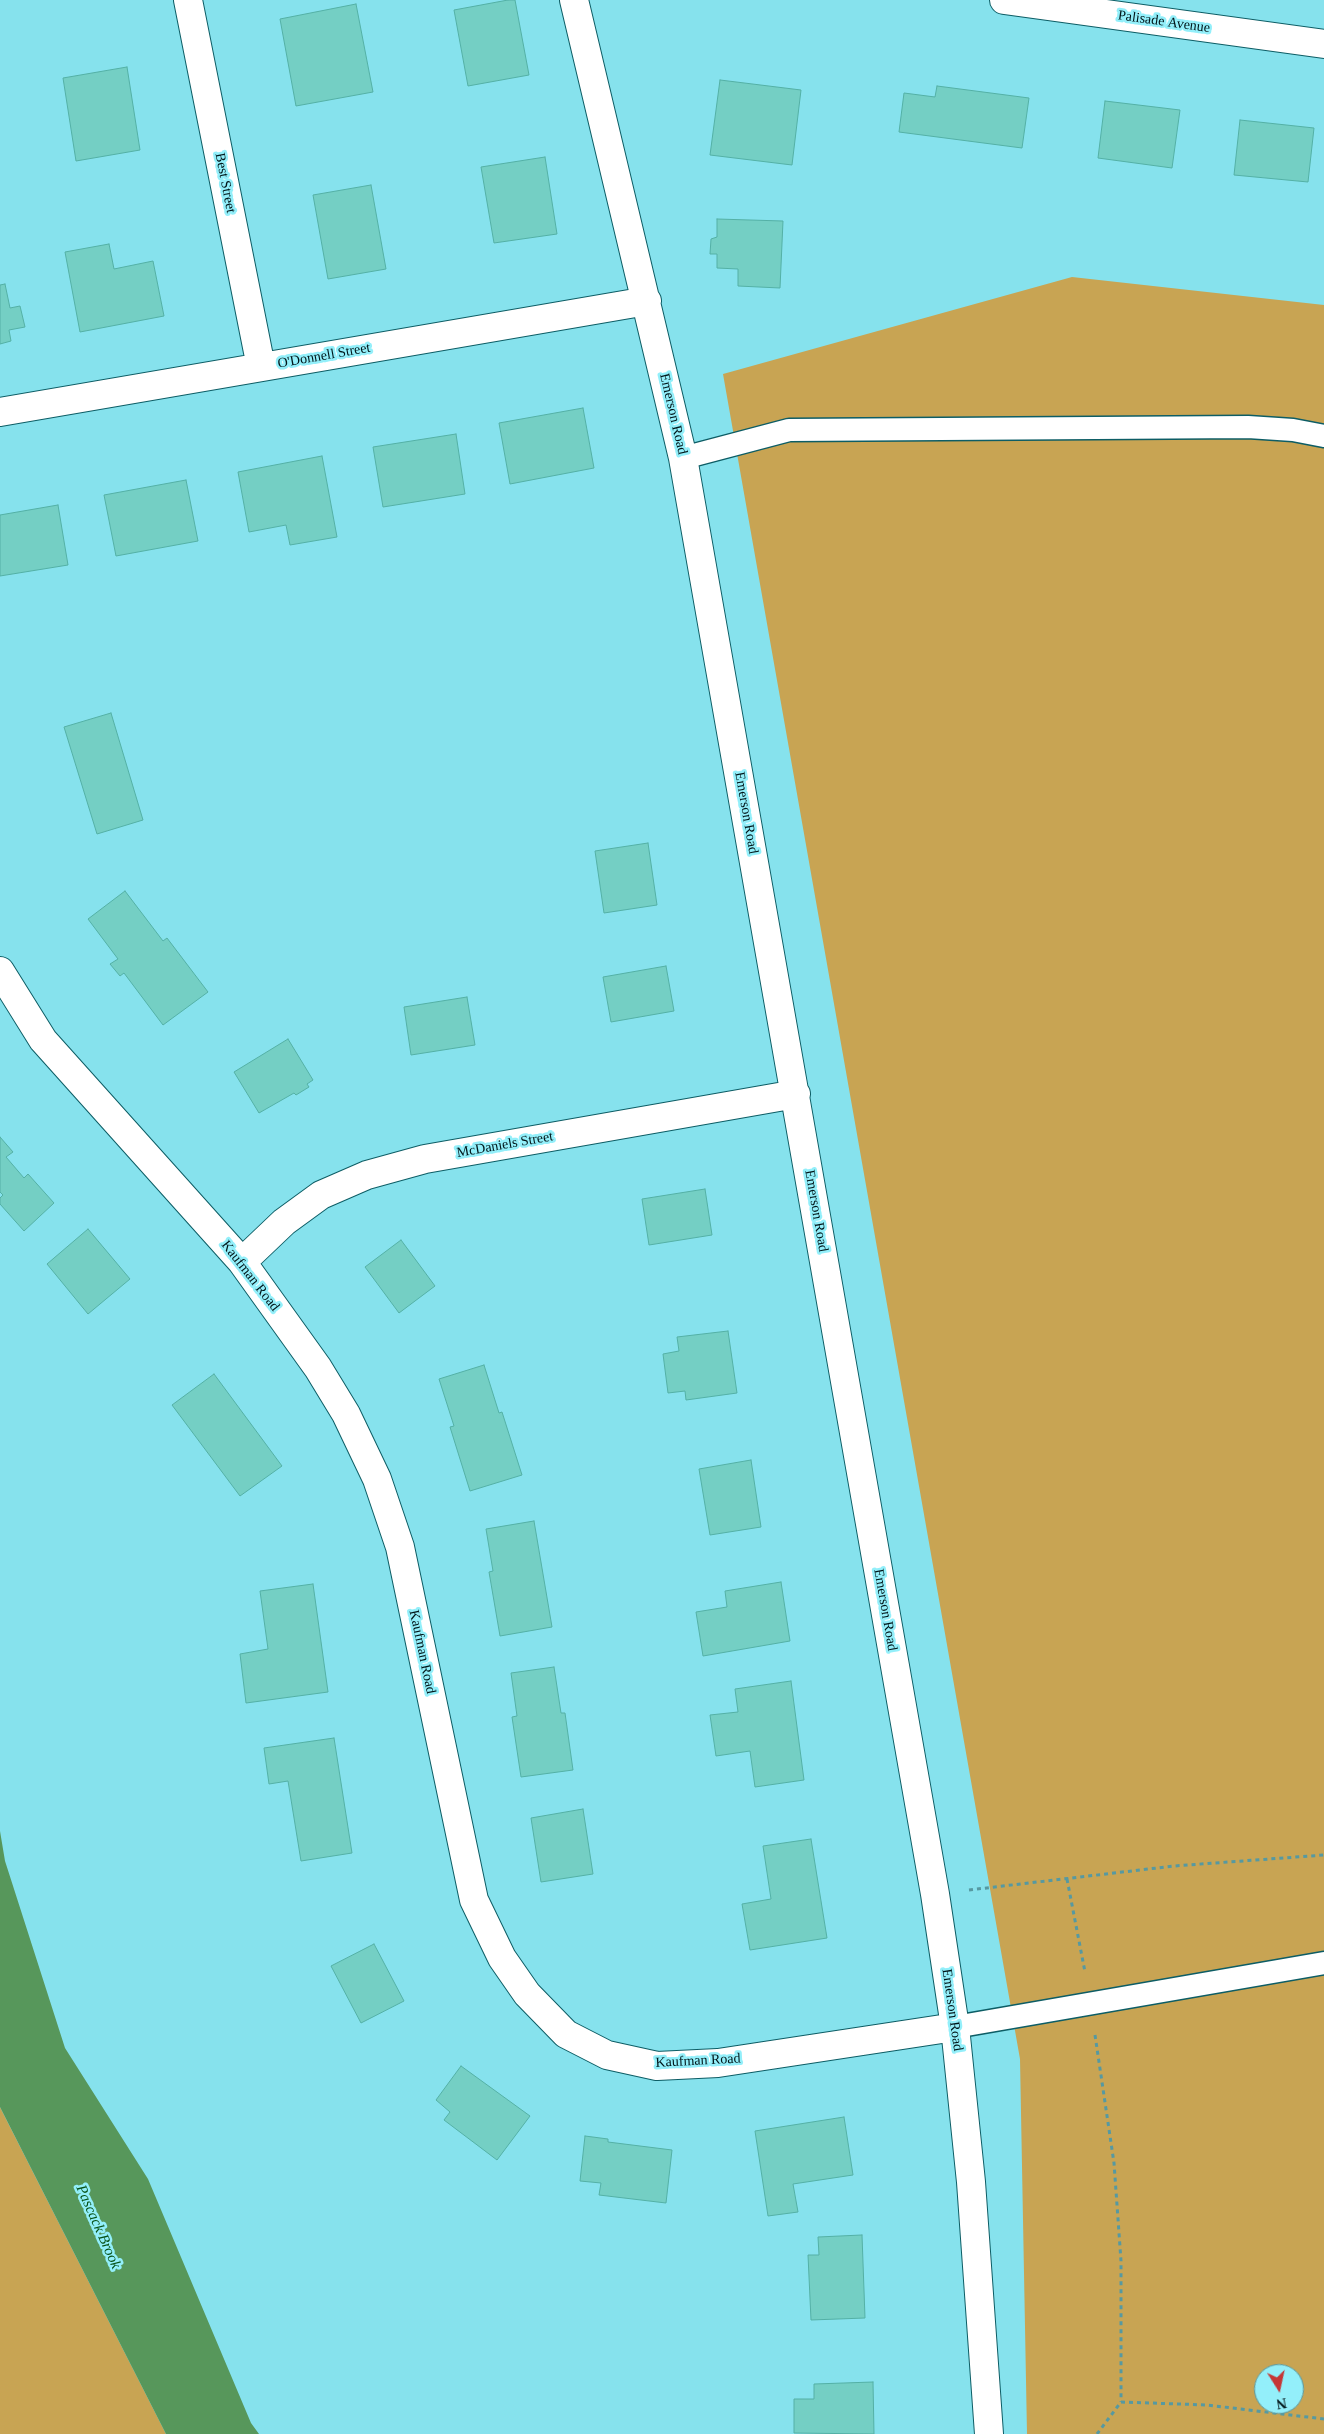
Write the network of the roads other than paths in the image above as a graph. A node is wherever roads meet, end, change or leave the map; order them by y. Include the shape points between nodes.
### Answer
1 (188, 0) edge
2 (574, 0) edge
3 (1004, 0) edge
4 (1324, 44) edge
5 (647, 301) junction
6 (261, 367) junction
7 (0, 412) edge
8 (1324, 436) edge
9 (683, 458) junction
10 (0, 971) edge
11 (796, 1094) junction
12 (242, 1262) junction
13 (1324, 1963) edge
14 (955, 2027) junction
15 (989, 2434) edge

1 - 6 street, Best Street
2 - 5 street, Emerson Road
3 - 4 street, Palisade Avenue
5 - 6 street, O'Donnell Street
5 - 9 street, Emerson Road
6 - 7 street, O'Donnell Street
8 - 9 lane via 1248,427 789,430
9 - 11 street, Emerson Road
10 - 12 street, Kaufman Road via 43,1040
11 - 12 street, McDaniels Street via 425,1159 367,1175 321,1196 284,1222
11 - 14 street, Emerson Road via 935,1894
12 - 14 street, Kaufman Road via 318,1368 346,1414 377,1479 400,1547 474,1900 502,1958 527,1994 566,2034 607,2055 657,2066 718,2063
13 - 14 lane
14 - 15 street, Emerson Road via 971,2182

